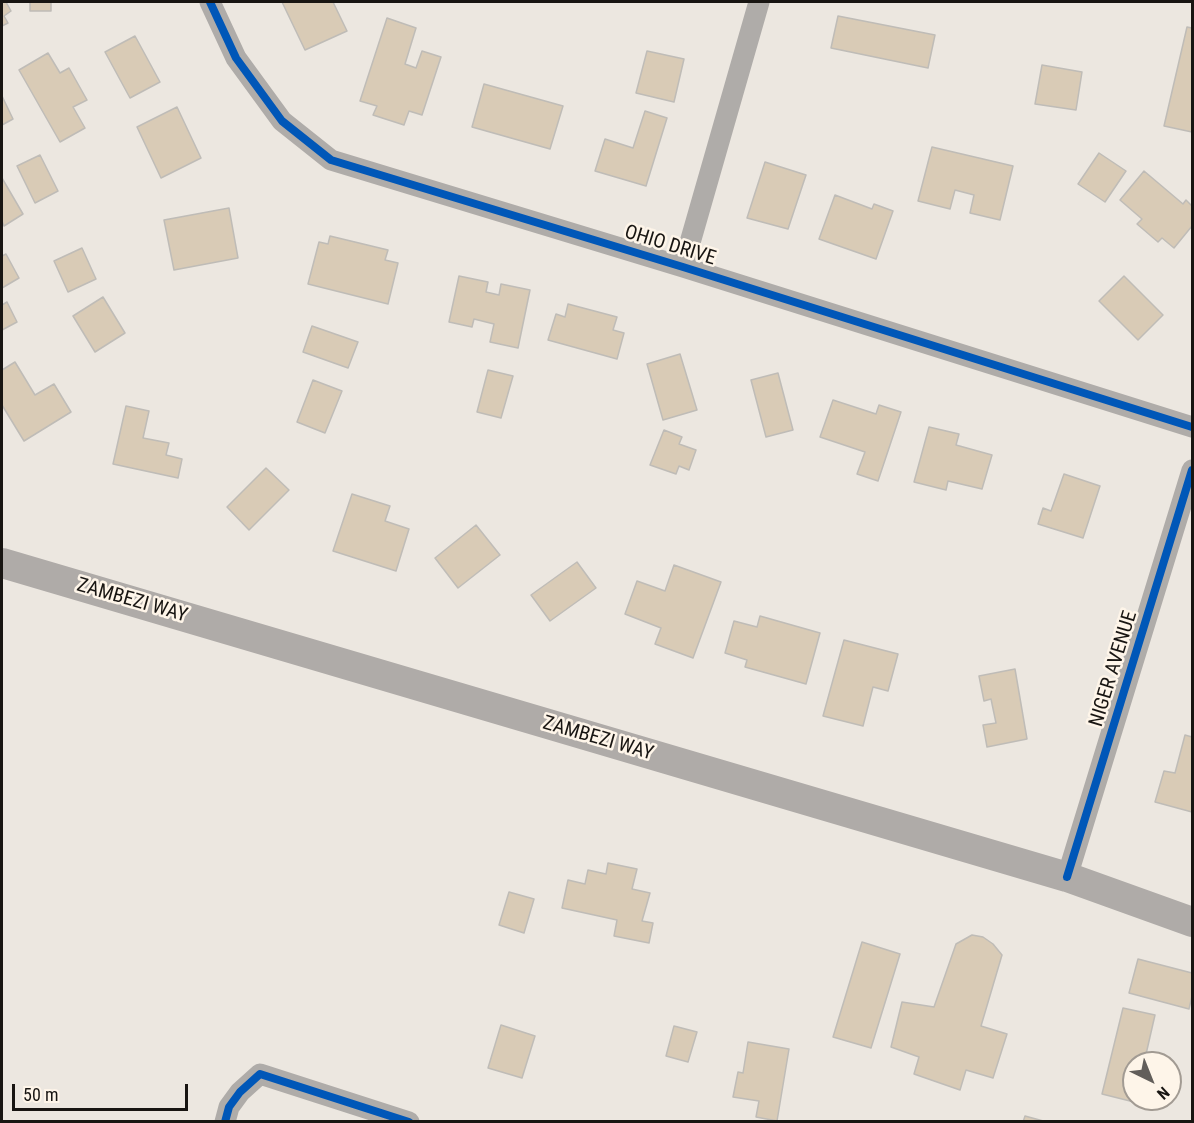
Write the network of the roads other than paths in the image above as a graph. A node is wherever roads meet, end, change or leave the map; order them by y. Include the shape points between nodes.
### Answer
1 (210, 2) edge
2 (759, 2) edge
3 (683, 267) junction
4 (1192, 427) edge
5 (1192, 470) edge
6 (2, 563) edge
7 (1067, 878) junction
8 (1192, 922) edge
9 (225, 1122) edge
10 (410, 1122) edge

1 - 3 street, OHIO DRIVE via 236,58 282,121 331,160
2 - 3 street
3 - 4 street, OHIO DRIVE
5 - 7 street, NIGER AVENUE
6 - 7 main road, ZAMBEZI WAY
7 - 8 main road, ZAMBEZI WAY
9 - 10 street via 229,1107 260,1074

